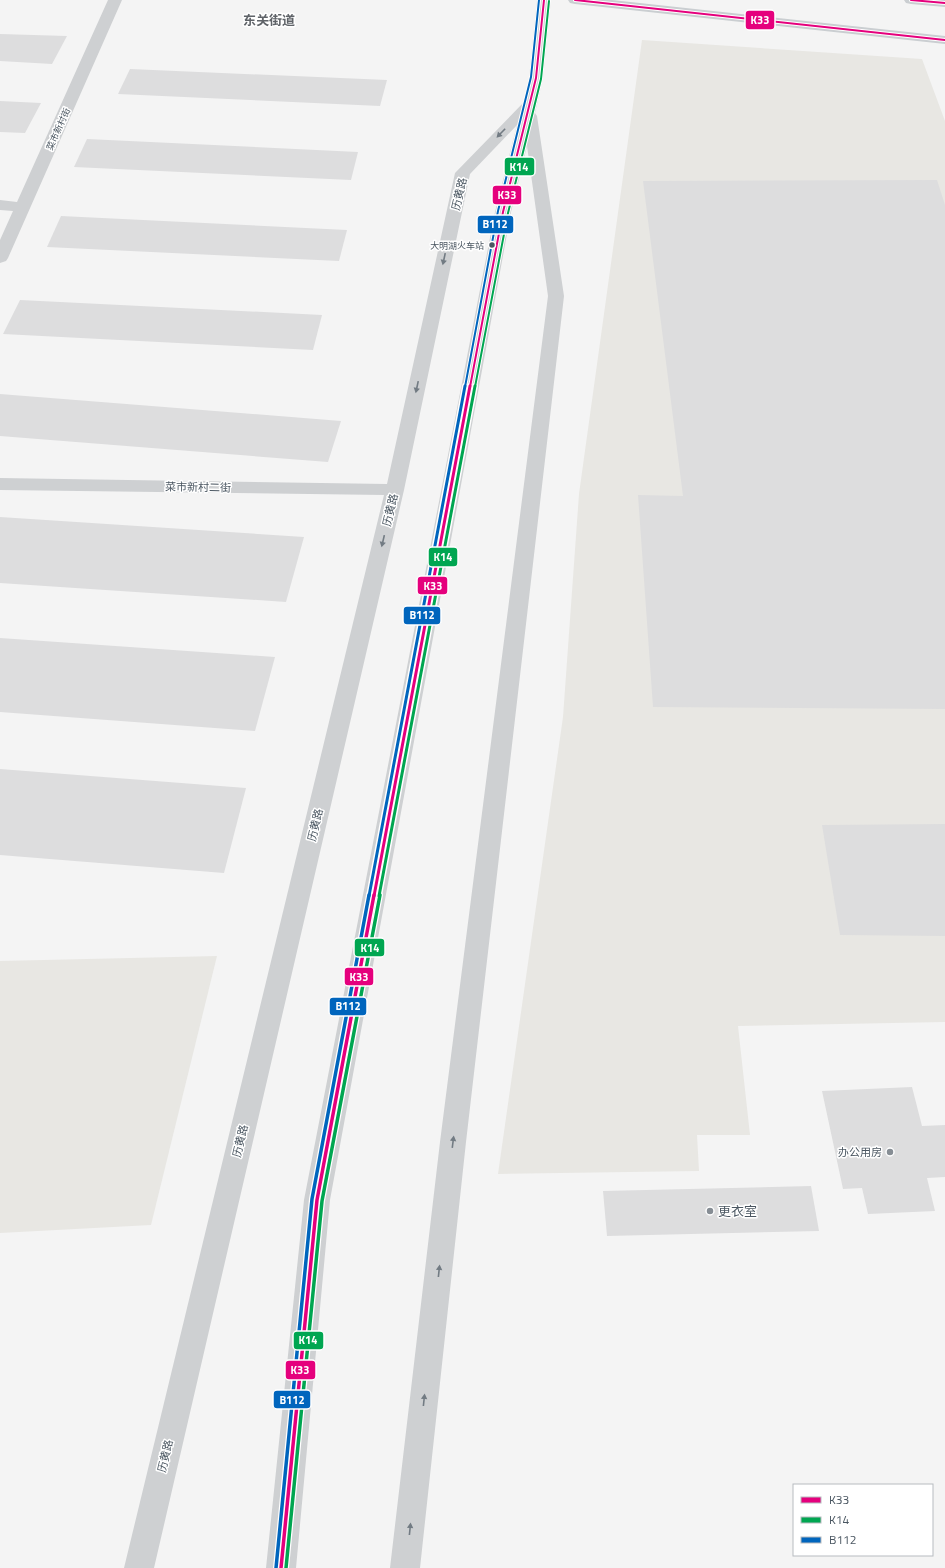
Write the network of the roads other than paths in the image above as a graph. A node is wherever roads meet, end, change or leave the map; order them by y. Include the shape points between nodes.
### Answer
1 (116, 0) edge
2 (544, 0) edge
3 (574, 0) edge
4 (911, 0) edge
5 (945, 3) edge
6 (945, 40) edge
7 (528, 105) junction
8 (0, 206) edge
9 (23, 207) junction
10 (0, 258) edge
11 (0, 484) edge
12 (395, 490) junction
13 (139, 1568) edge
14 (281, 1568) edge
15 (405, 1568) edge

1 - 9 street, 菜市新村街
2 - 7 street, 历黄路 via 536,78
3 - 6 main road
4 - 5 main road
7 -> 12 street, 历黄路 via 463,173
7 - 14 street, 历黄路 via 503,212 317,1200
15 -> 7 street, 历黄路 via 453,1142 556,296
8 - 9 street
9 - 10 street, 菜市新村街
11 - 12 street, 菜市新村二街
12 -> 13 street, 历黄路

